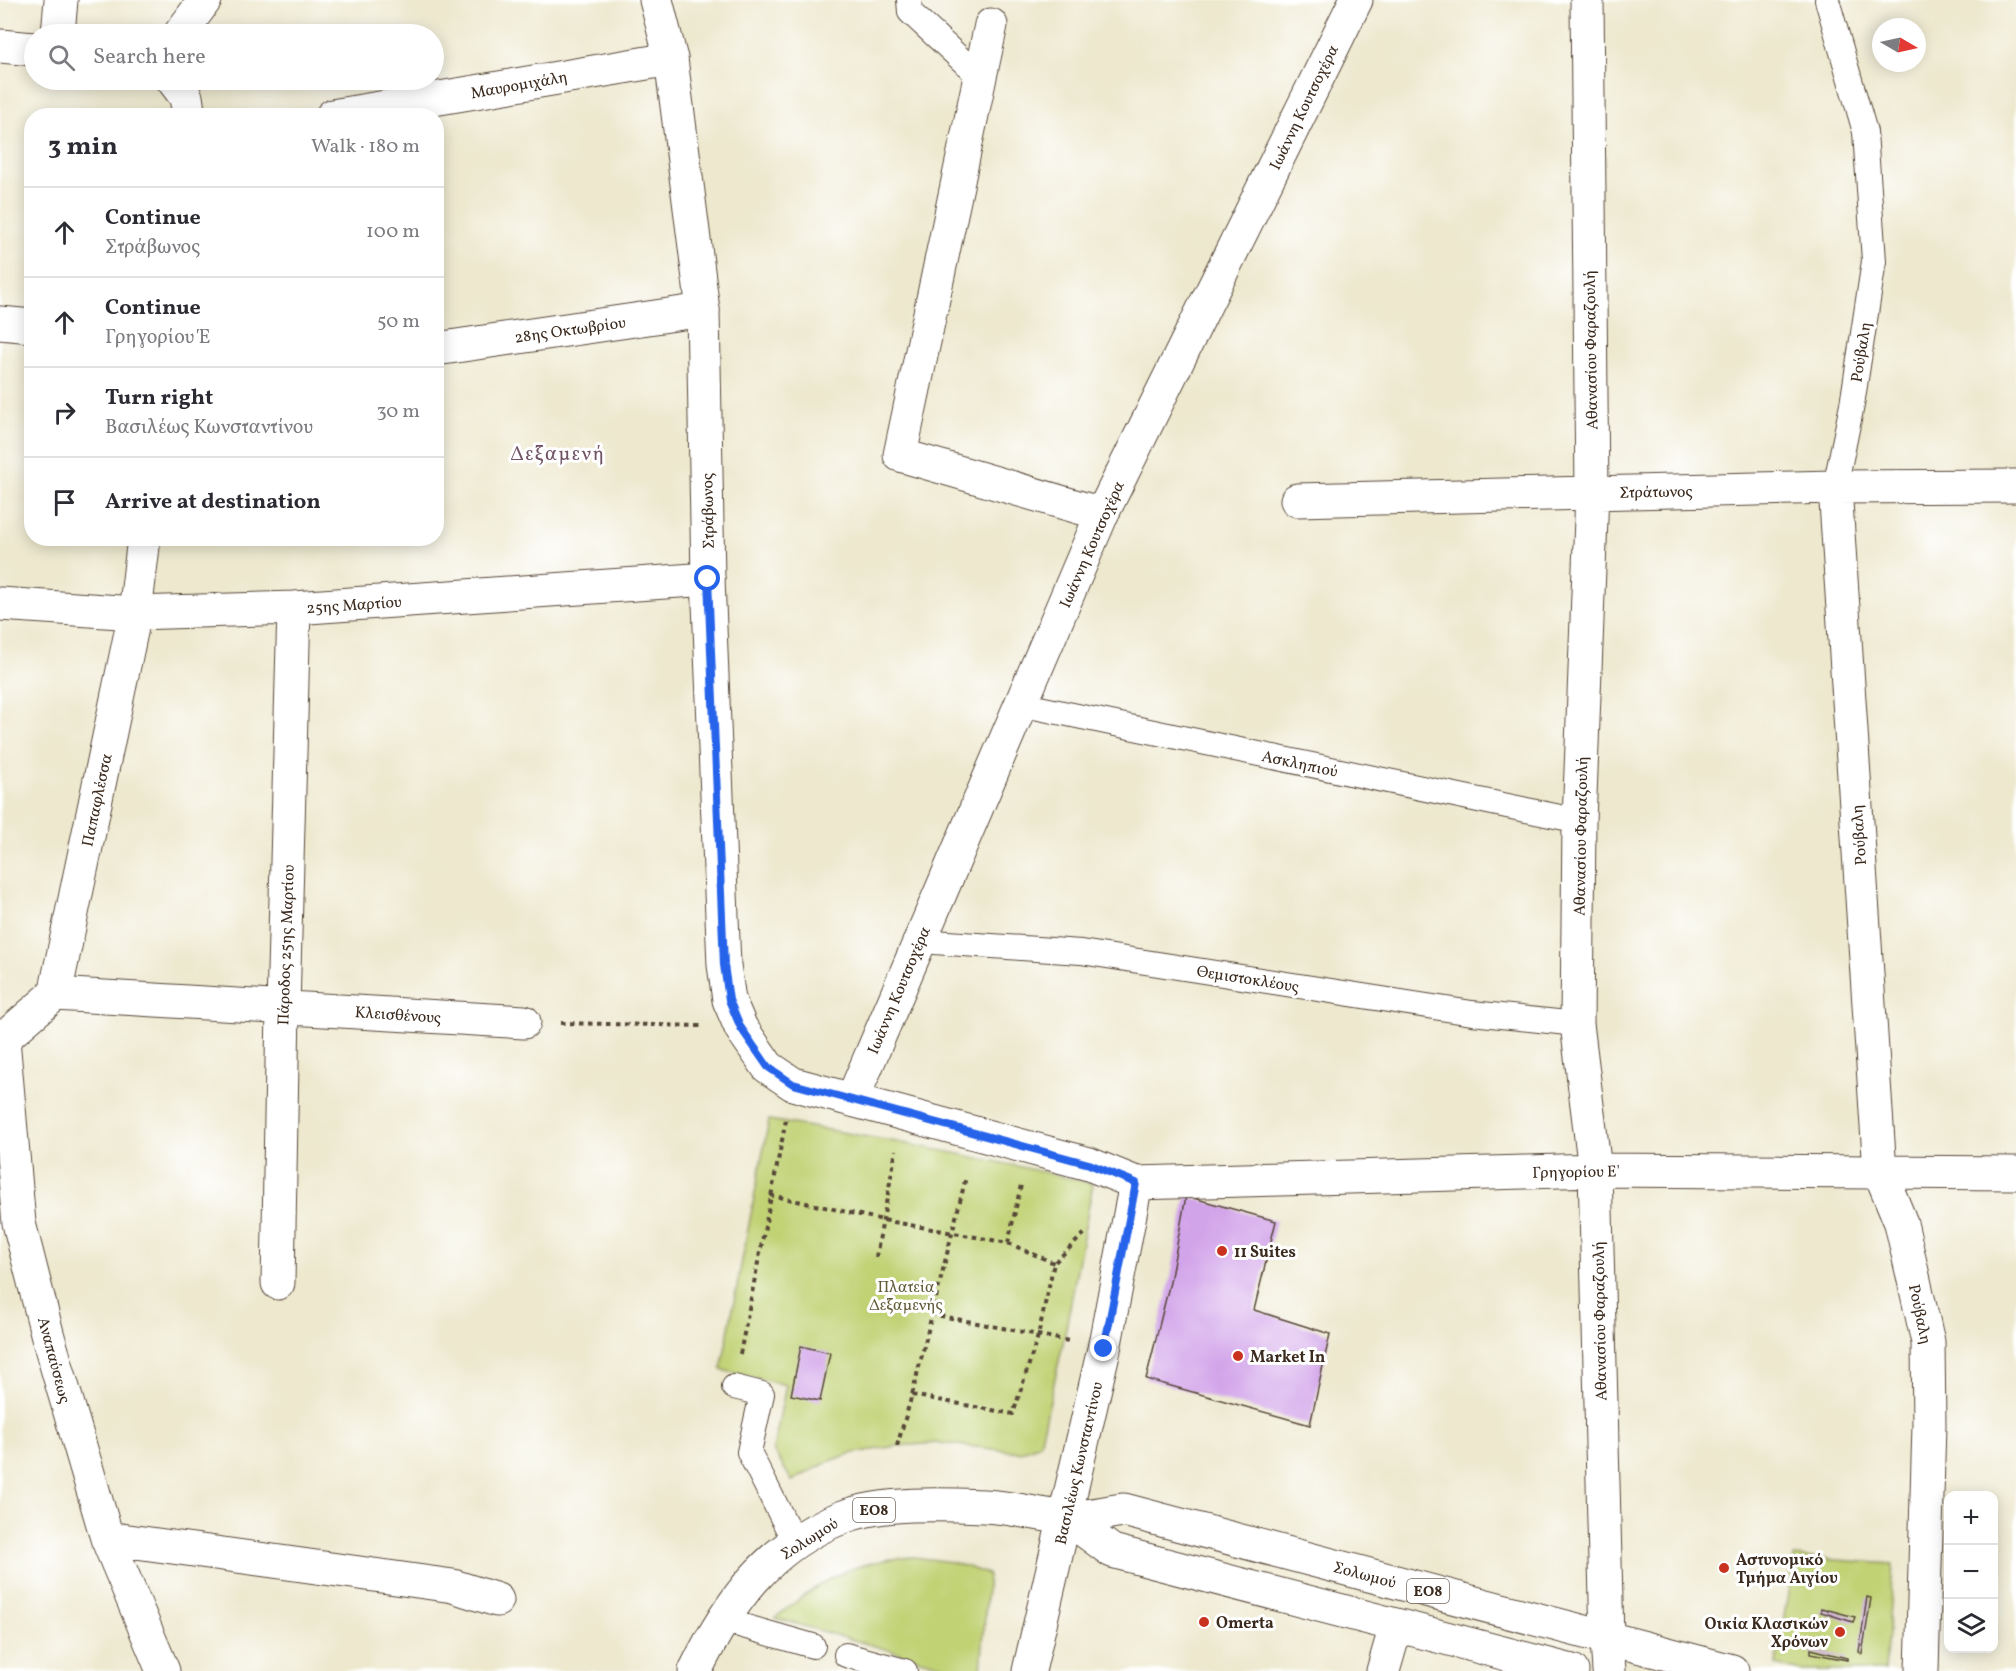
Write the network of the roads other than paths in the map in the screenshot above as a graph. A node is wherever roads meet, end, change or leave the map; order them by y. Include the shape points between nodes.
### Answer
1 (61, 0) edge
2 (205, 0) edge
3 (656, 0) edge
4 (909, 0) edge
5 (1356, 0) edge
6 (1587, 0) edge
7 (1827, 0) edge
8 (59, 24) edge
9 (187, 24) edge
10 (991, 25) dead end
11 (0, 46) edge
12 (24, 49) edge
13 (671, 58) junction
14 (980, 77) junction
15 (181, 90) edge
16 (188, 108) edge
17 (379, 108) edge
18 (703, 310) junction
19 (0, 324) edge
20 (24, 326) edge
21 (444, 348) edge
22 (2016, 486) edge
23 (1835, 487) junction
24 (1592, 493) junction
25 (1297, 500) dead end
26 (1102, 514) junction
27 (143, 546) edge
28 (708, 579) junction
29 (0, 604) edge
30 (294, 608) junction
31 (135, 613) junction
32 (1020, 704) junction
33 (1579, 821) junction
34 (919, 941) junction
35 (55, 994) junction
36 (282, 1007) junction
37 (524, 1022) road end
38 (1577, 1024) junction
39 (2, 1038) edge
40 (852, 1100) junction
41 (1595, 1170) junction
42 (1880, 1172) junction
43 (2016, 1173) edge
44 (1136, 1183) junction
45 (10, 1225) edge
46 (278, 1283) dead end
47 (734, 1387) dead end
48 (1066, 1517) junction
49 (107, 1538) junction
50 (795, 1543) junction
51 (497, 1600) dead end
52 (722, 1620) junction
53 (1396, 1626) junction
54 (1607, 1639) junction
55 (813, 1646) dead end
56 (846, 1655) dead end
57 (163, 1671) edge
58 (695, 1671) edge
59 (905, 1671) edge
60 (1029, 1671) edge
61 (1383, 1671) edge
62 (1572, 1671) edge
63 (1610, 1671) edge
64 (1732, 1671) edge
65 (1922, 1671) edge

1 - 8 street
2 - 9 street
3 - 13 street, Στράβωνος
4 - 14 lane via 910,12
5 - 26 street, Ιωάννη Κουτσοχέρα
6 - 24 street, Αθανασίου Φαραζουλή
7 - 23 lane, Ρούβαλη via 1865,132 1874,261
10 - 14 street
11 - 12 street
13 - 17 street, Μαυρομιχάλη
13 - 18 street, Στράβωνος
14 - 26 street via 900,455
15 - 16 street
18 - 21 street, 28ης Οκτωβρίου
18 - 28 street, Στράβωνος
19 - 20 street
22 - 23 street, Στράτωνος
23 - 24 street, Στράτωνος
23 - 42 street, Ρούβαλη
24 - 25 street, Στράτωνος
24 - 33 street, Αθανασίου Φαραζουλή
26 - 32 street, Ιωάννη Κουτσοχέρα
27 - 31 street, Παπαφλέσσα
28 - 30 street, 25ης Μαρτίου
28 - 40 street, Στράβωνος via 724,965 729,1000 741,1028 768,1067 793,1084
29 - 31 street, 25ης Μαρτίου
30 - 31 street, 25ης Μαρτίου
30 - 36 street, Πάροδος 25ης Μαρτίου
31 - 35 street, Παπαφλέσσα
32 - 33 lane, Ασκληπιού
32 - 34 street, Ιωάννη Κουτσοχέρα
33 - 38 street, Αθανασίου Φαραζουλή
34 - 38 lane, Θεμιστοκλέους via 1082,952 1472,1013
34 - 40 street, Ιωάννη Κουτσοχέρα
35 - 36 street, Κλεισθένους
35 - 39 street
36 - 37 street, Κλεισθένους
36 - 46 street, Πάροδος 25ης Μαρτίου
38 - 41 street, Αθανασίου Φαραζουλή
39 - 45 street, Αναπαύσεως
40 - 44 street, Στράβωνος via 1089,1164
41 - 42 street, Γρηγορίου Ε'
41 - 44 street, Γρηγορίου Ε'
41 - 54 street, Αθανασίου Φαραζουλή
42 - 43 street, Γρηγορίου Ε'
42 - 65 street, Ρούβαλη via 1901,1223 1928,1342
44 - 48 street, Βασιλέως Κωνσταντίνου
45 - 49 street, Αναπαύσεως
47 - 50 lane via 762,1394 749,1452
48 - 50 street, Σολωμού / ΕΟ8 via 985,1506 900,1506 844,1516
48 - 53 street, Σολωμού / ΕΟ8 via 1112,1551
48 - 54 street, Σολωμού / ΕΟ8 via 1124,1510
48 - 60 street, Βασιλέως Κωνσταντίνου
49 - 51 street via 453,1586
49 - 57 street, Αναπαύσεως
50 - 52 street, Σολωμού / ΕΟ8 via 755,1576
52 - 55 lane
52 - 58 street, ΕΟ8
53 - 61 street
53 - 62 street, Σολωμού / ΕΟ8
54 - 63 street, Αθανασίου Φαραζουλή
54 - 64 street, Σολωμού / ΕΟ8
56 - 59 lane

